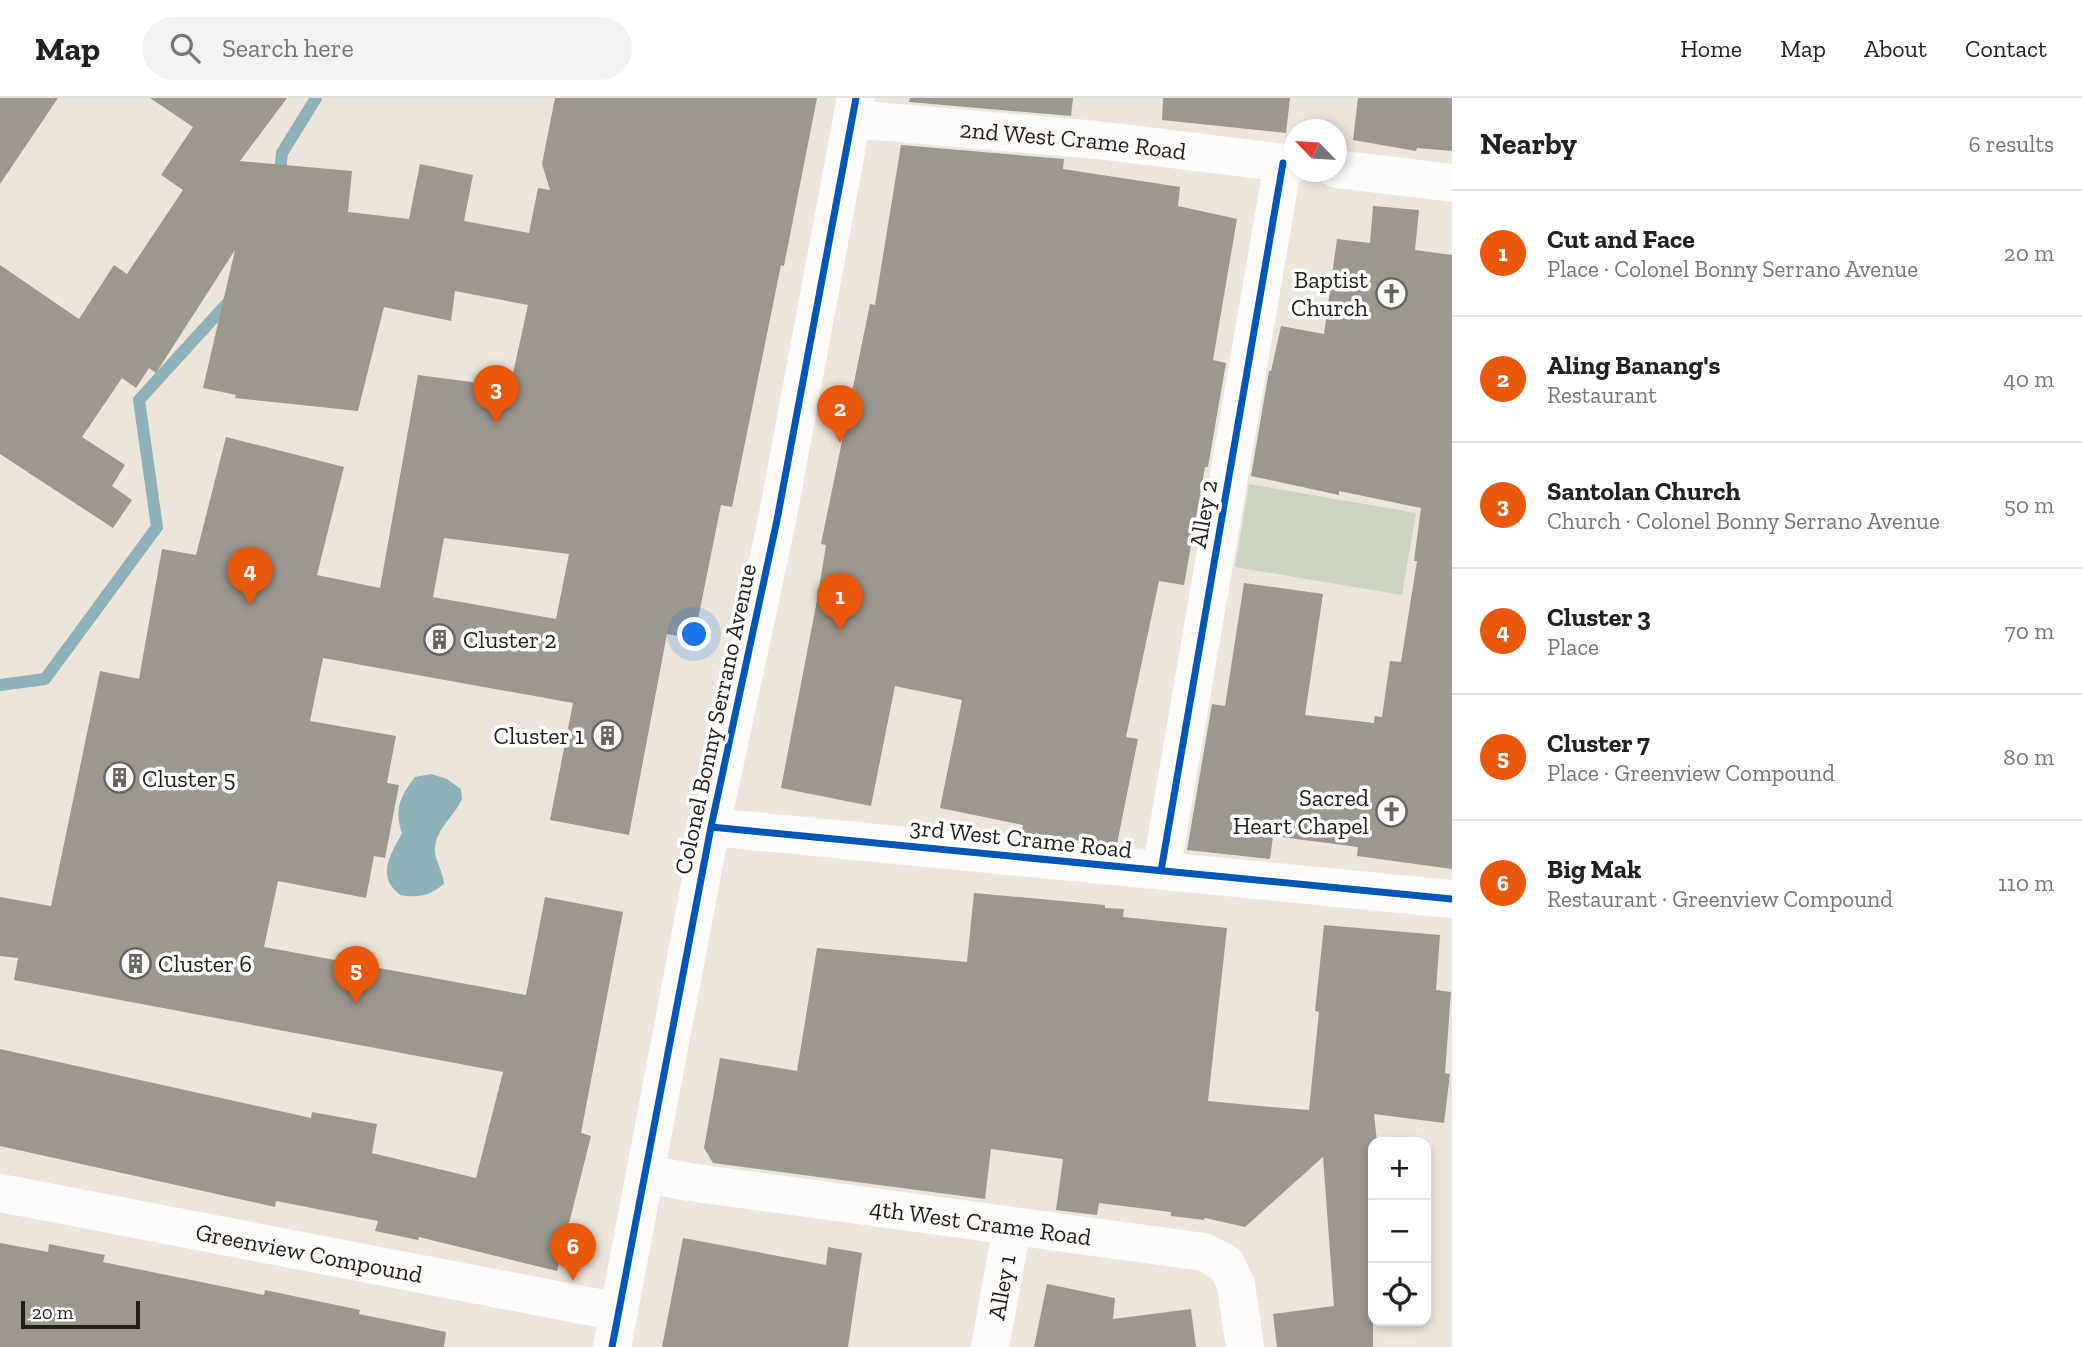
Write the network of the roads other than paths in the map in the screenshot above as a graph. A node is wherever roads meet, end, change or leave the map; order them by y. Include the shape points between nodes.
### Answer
1 (854, 109) edge
2 (1284, 163) edge
3 (1347, 170) edge
4 (1286, 182) edge
5 (1452, 183) edge
6 (711, 827) junction
7 (1161, 871) junction
8 (1452, 899) edge
9 (646, 1174) junction
10 (0, 1193) edge
11 (1012, 1227) junction
12 (616, 1329) edge
13 (990, 1347) edge
14 (1245, 1347) edge

1 - 2 street, 2nd West Crame Road
1 - 6 street, Colonel Bonny Serrano Avenue via 777,520
3 - 5 street
4 - 7 street, Alley 2
6 - 7 street, 3rd West Crame Road
6 - 9 street, Colonel Bonny Serrano Avenue
7 - 8 street, 3rd West Crame Road
9 - 11 street, 4th West Crame Road
9 - 12 street, Colonel Bonny Serrano Avenue
10 - 12 street, Greenview Compound
11 - 13 street, Alley 1
11 - 14 street, 4th West Crame Road via 1204,1252 1226,1264 1236,1285

